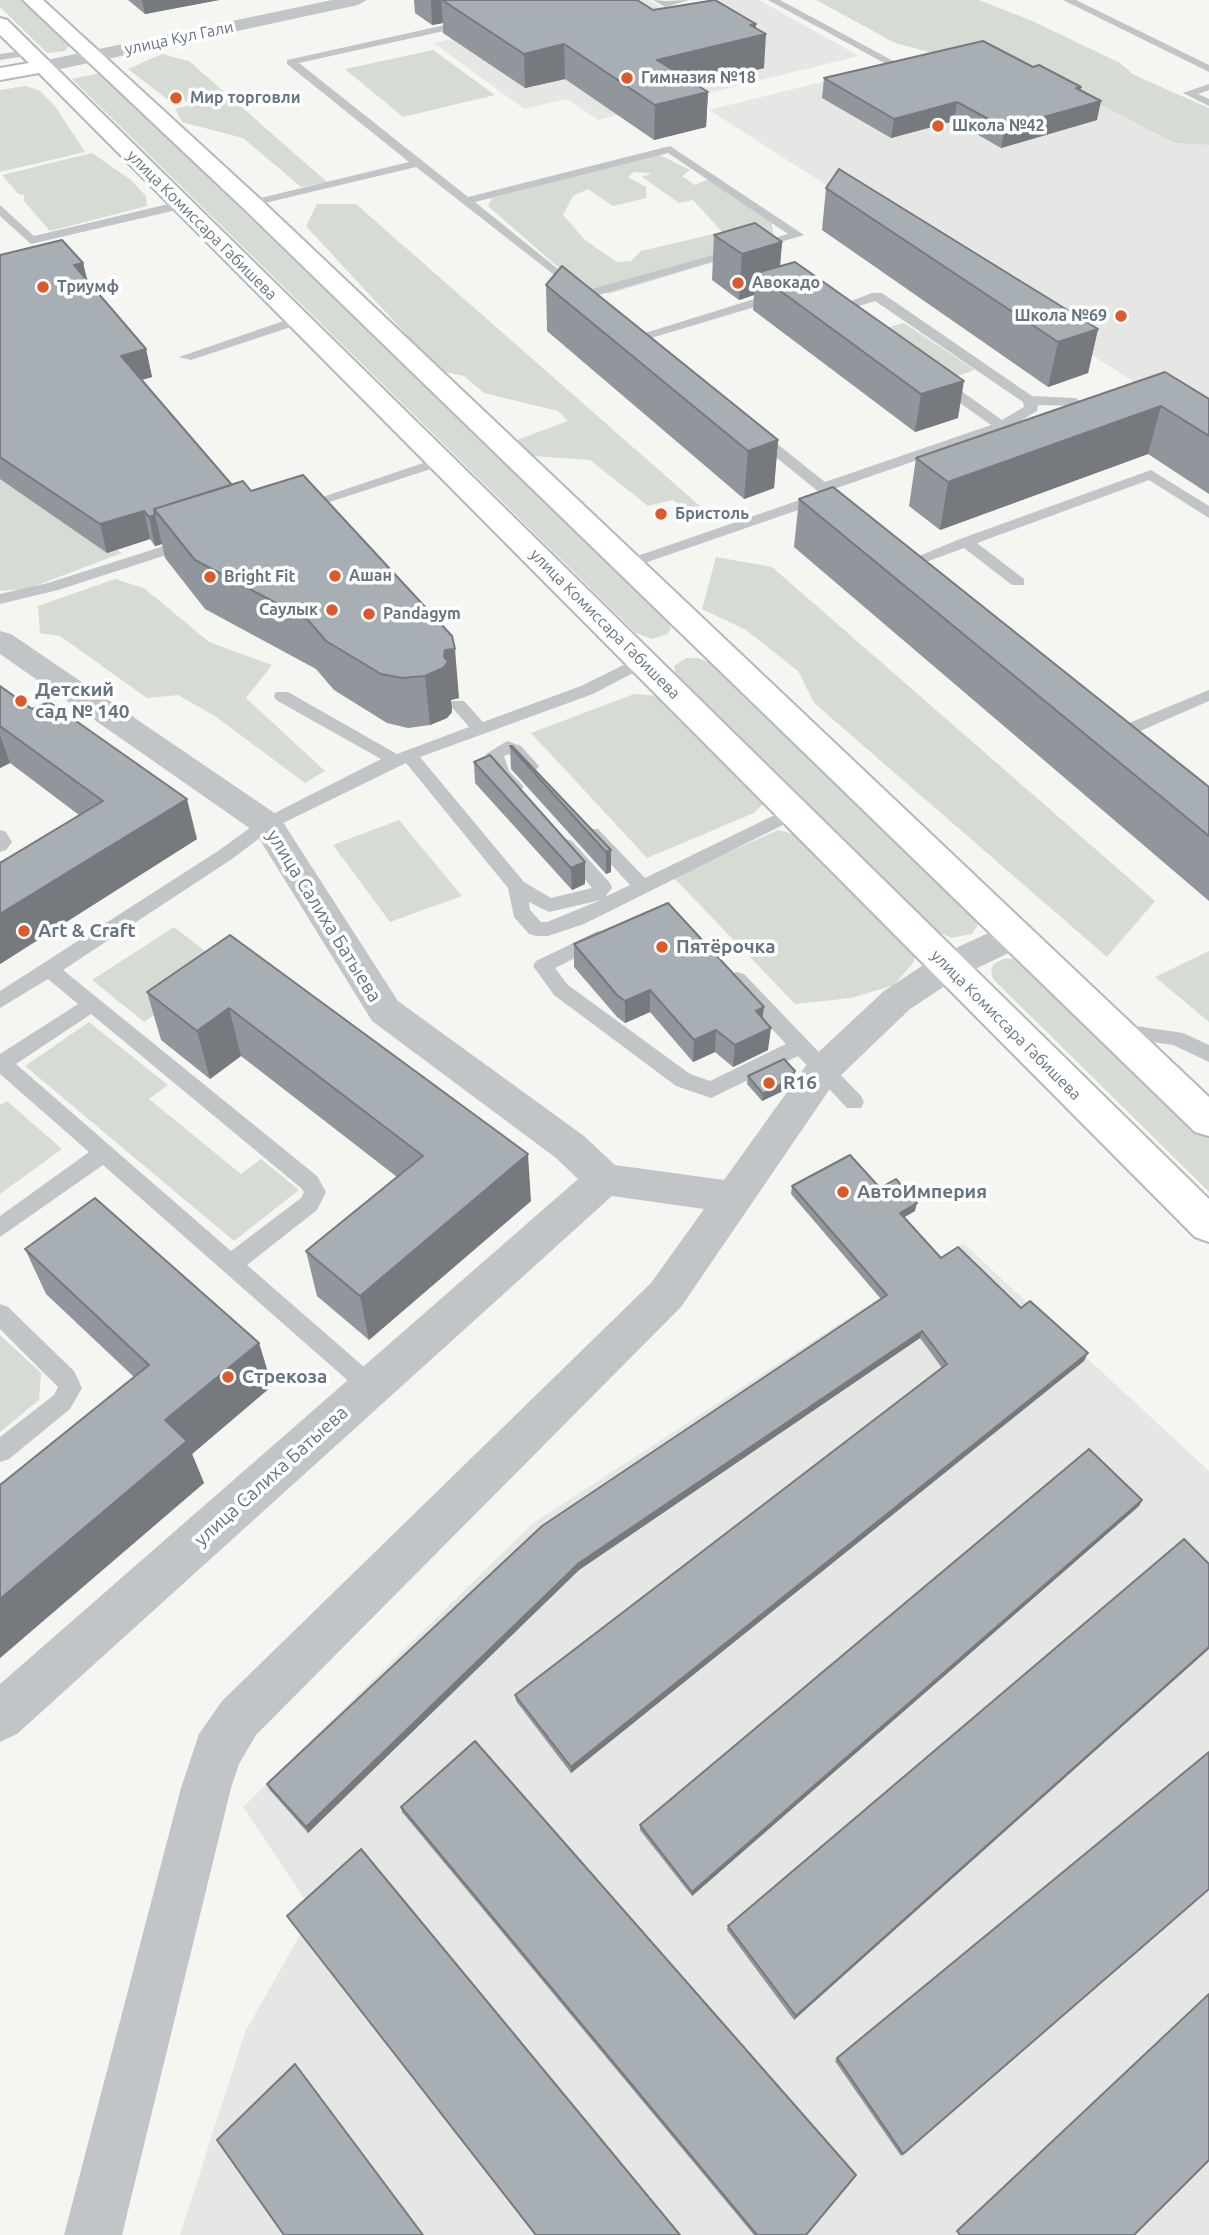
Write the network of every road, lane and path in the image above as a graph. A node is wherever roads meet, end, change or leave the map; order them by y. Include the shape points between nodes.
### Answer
1 (32, 0) edge
2 (358, 0) edge
3 (657, 0) edge
4 (684, 0) edge
5 (773, 0) edge
6 (1068, 0) edge
7 (478, 21) edge
8 (0, 24) edge
9 (0, 57) edge
10 (90, 57) junction
11 (35, 60) junction
12 (1209, 69) edge
13 (905, 70) edge
14 (0, 74) edge
15 (1209, 88) edge
16 (1209, 103) edge
17 (418, 163) junction
18 (466, 201) junction
19 (252, 204) junction
20 (181, 205) junction
21 (0, 209) edge
22 (798, 290) edge
23 (298, 320) junction
24 (857, 324) edge
25 (636, 338) edge
26 (186, 357) dead end
27 (922, 370) edge
28 (1029, 400) junction
29 (1075, 402) edge
30 (743, 423) edge
31 (1002, 426) junction
32 (440, 461) junction
33 (831, 494) junction
34 (283, 512) edge
35 (1209, 513) edge
36 (206, 537) edge
37 (965, 542) junction
38 (628, 564) junction
39 (935, 578) edge
40 (1018, 582) dead end
41 (0, 599) edge
42 (0, 640) edge
43 (674, 649) junction
44 (1209, 695) edge
45 (282, 696) dead end
46 (458, 705) dead end
47 (481, 730) junction
48 (1123, 732) edge
49 (402, 758) junction
50 (542, 779) edge
51 (527, 802) edge
52 (793, 813) junction
53 (578, 818) edge
54 (267, 824) junction
55 (553, 831) edge
56 (0, 836) edge
57 (0, 846) edge
58 (641, 885) junction
59 (517, 887) junction
60 (617, 929) edge
61 (1016, 935) junction
62 (723, 963) edge
63 (947, 967) junction
64 (49, 970) junction
65 (0, 1001) edge
66 (92, 1004) junction
67 (1116, 1031) junction
68 (1209, 1054) edge
69 (811, 1058) junction
70 (1, 1064) edge
71 (854, 1102) dead end
72 (1209, 1121) edge
73 (104, 1153) junction
74 (604, 1180) junction
75 (733, 1198) junction
76 (1209, 1225) edge
77 (0, 1228) edge
78 (232, 1264) junction
79 (0, 1314) edge
80 (371, 1387) junction
81 (0, 1451) edge
82 (0, 1717) edge
83 (93, 2235) edge

1 - 10 street, улица Комиссара Габишева
2 - 10 street, улица Кул Гали
3 - 4 lane via 665,4
5 - 13 lane
6 - 12 lane
7 - 17 lane via 291,62
8 - 11 street, улица Комиссара Габишева
9 - 11 lane
10 - 11 street, улица Кул Гали
10 - 19 street, улица Комиссара Габишева
11 - 14 street, улица Кул Гали
11 - 20 street, улица Комиссара Габишева
15 - 16 lane via 1188,93
17 - 18 lane
17 - 19 lane
18 - 18 lane via 590,299 798,235 670,149
19 - 38 street, улица Комиссара Габишева
20 - 21 lane via 30,240
20 - 23 street, улица Комиссара Габишева
22 - 25 lane
23 - 26 lane
23 - 32 street, улица Комиссара Габишева
24 - 28 lane via 836,309 877,296
27 - 31 lane
28 - 29 lane
28 - 31 lane via 1032,408
30 - 33 lane
31 - 33 lane
32 - 34 lane
32 - 43 street, улица Комиссара Габишева
33 - 38 lane
35 - 37 lane via 1151,474
36 - 41 lane
37 - 39 lane via 909,556
37 - 40 lane
38 - 43 street, улица Комиссара Габишева
42 - 54 street, улица Салиха Батыева
43 - 47 lane via 587,691
43 - 52 street, улица Комиссара Габишева
43 - 61 street, улица Комиссара Габишева
44 - 48 lane
45 - 49 lane
46 - 47 lane
47 - 49 lane
49 - 54 lane
49 - 59 lane
50 - 51 lane via 515,750 507,747 495,754 502,773
52 - 58 lane
52 - 63 street, улица Комиссара Габишева
53 - 58 lane
54 - 64 lane
54 - 74 street, улица Салиха Батыева via 385,1011 570,1147
55 - 59 lane via 603,888 597,894 549,905
56 - 57 lane
58 - 59 lane via 548,929 536,929 521,912
60 - 69 lane via 543,966 561,990 683,1080 711,1090
61 - 63 street
61 - 67 street, улица Комиссара Габишева
62 - 69 lane
63 - 69 street
63 - 76 street, улица Комиссара Габишева
64 - 65 lane
64 - 66 lane
66 - 70 lane
66 - 78 lane via 309,1182 315,1192 309,1204
67 - 68 lane via 1176,1038
67 - 72 street, улица Комиссара Габишева
69 - 71 lane
69 - 75 street
70 - 73 lane
73 - 77 lane
73 - 78 lane
74 - 75 street
74 - 80 street, улица Салиха Батыева
75 - 83 street via 666,1295 239,1718 217,1752
78 - 80 lane
79 - 81 lane via 66,1378 70,1388 62,1402
80 - 82 street, улица Салиха Батыева

